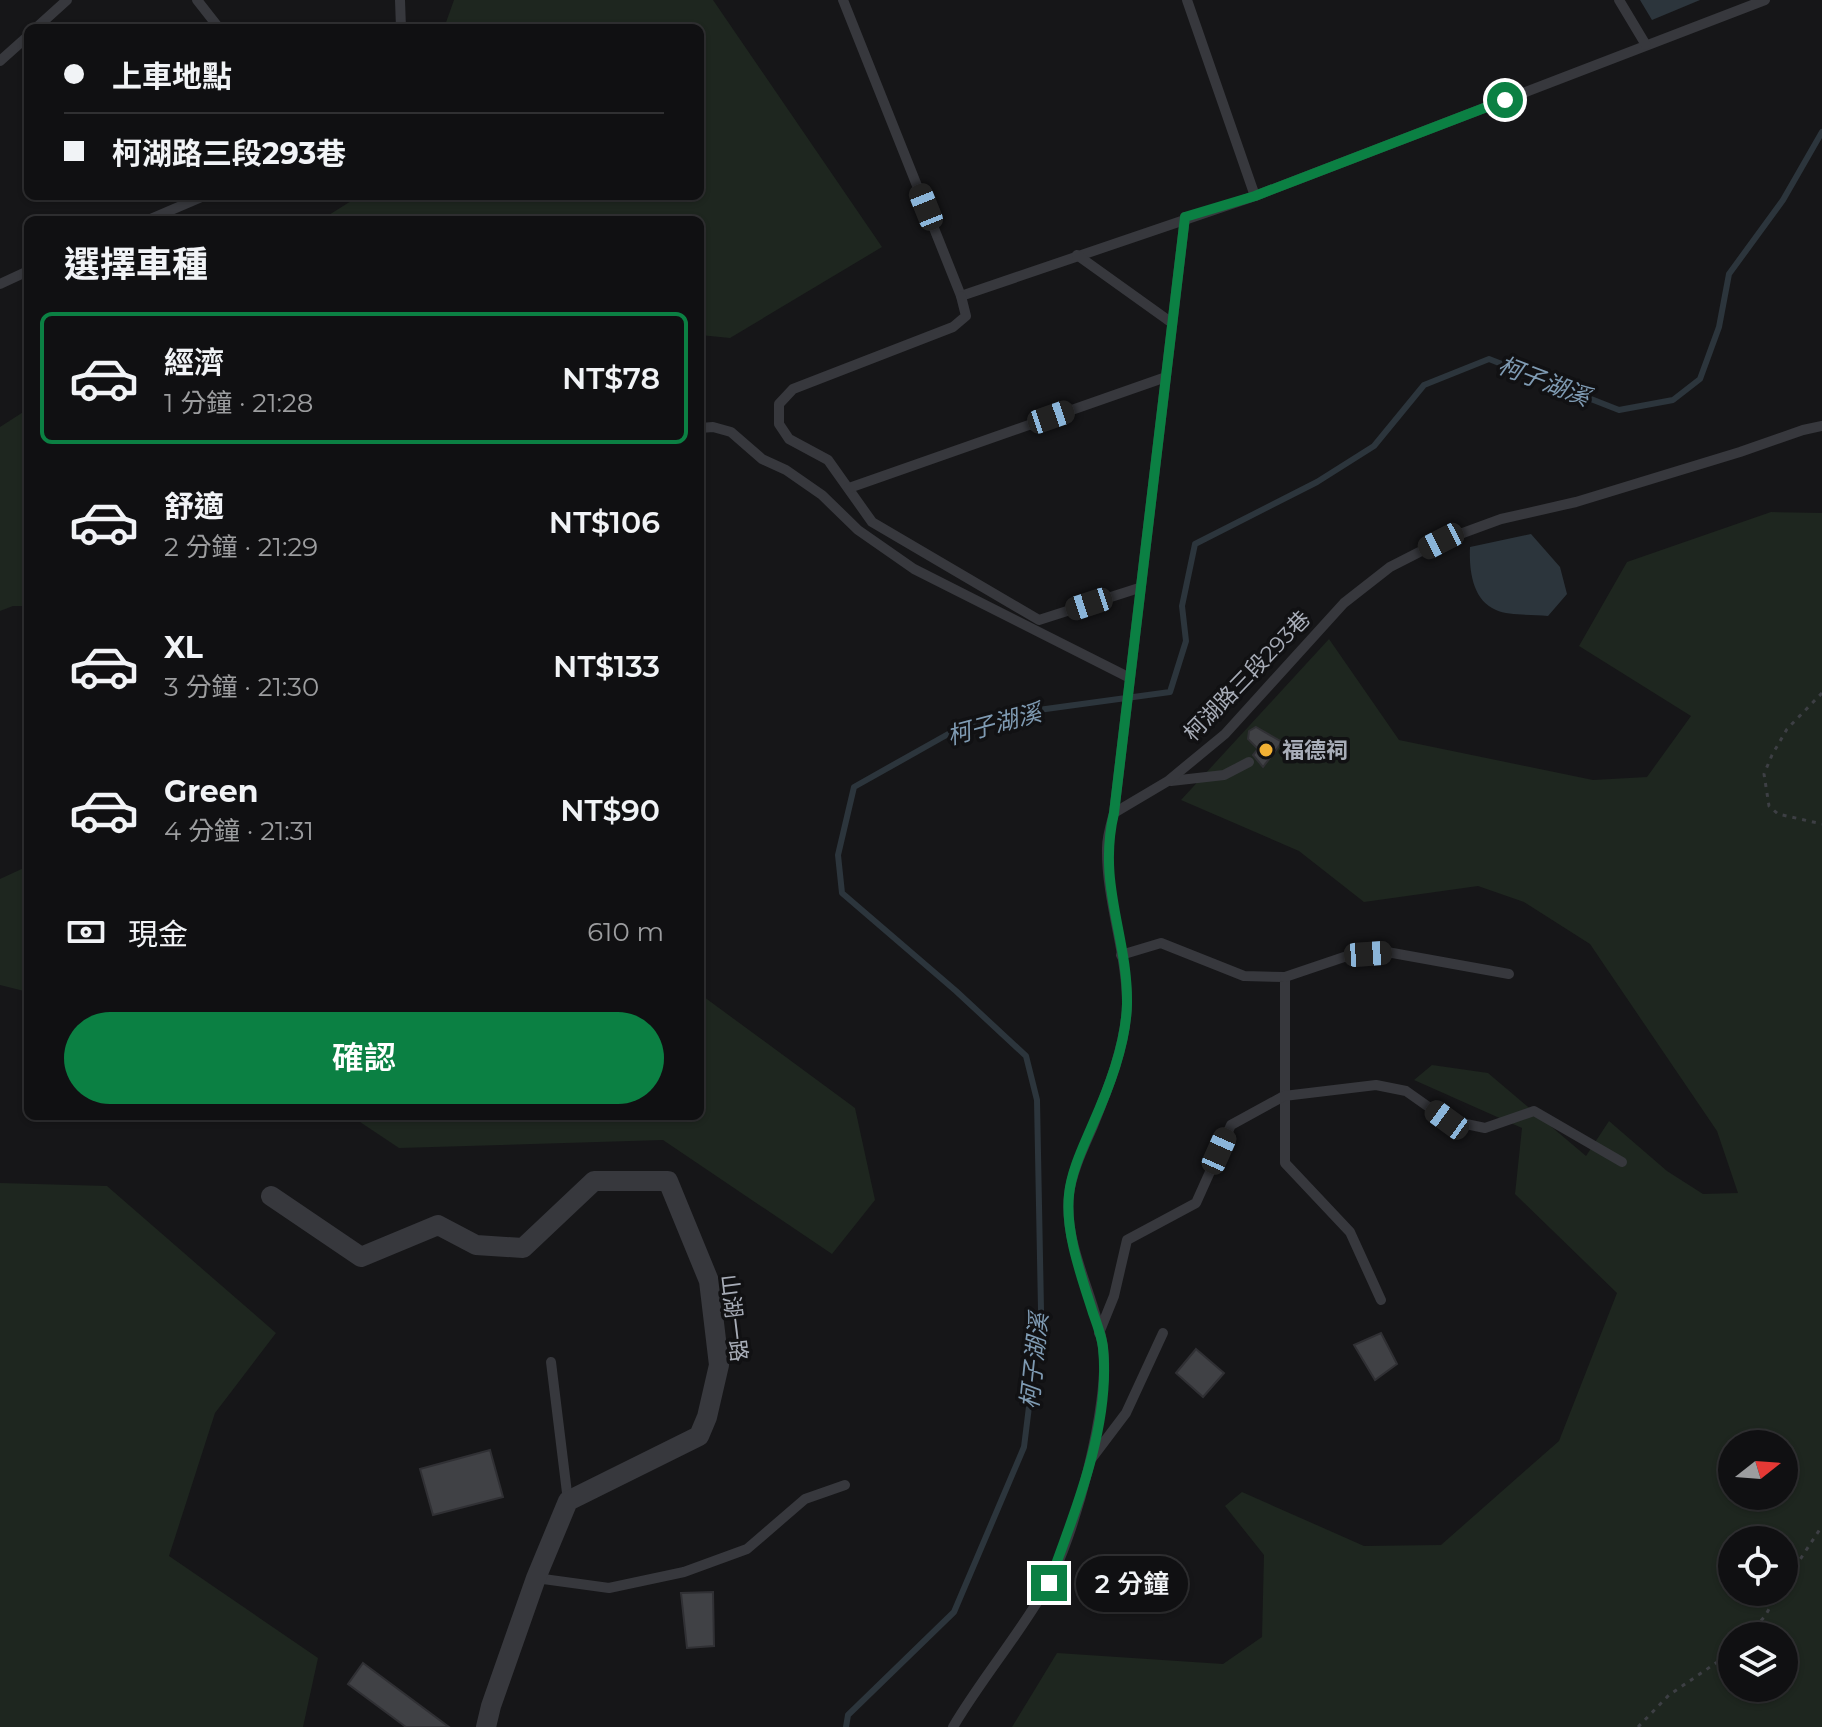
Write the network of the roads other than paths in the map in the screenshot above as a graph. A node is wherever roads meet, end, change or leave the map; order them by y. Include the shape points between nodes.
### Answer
1 (67, 0) edge
2 (197, 0) edge
3 (400, 0) edge
4 (843, 0) edge
5 (1187, 0) edge
6 (1619, 0) edge
7 (1765, 0) edge
8 (1751, 3) edge
9 (40, 24) edge
10 (216, 24) edge
11 (401, 24) edge
12 (24, 40) edge
13 (1646, 45) junction
14 (0, 61) edge
15 (1255, 196) junction
16 (195, 200) edge
17 (157, 216) edge
18 (1185, 217) junction
19 (1077, 255) junction
20 (24, 273) edge
21 (0, 284) edge
22 (961, 296) junction
23 (1172, 323) junction
24 (1166, 377) junction
25 (1822, 426) edge
26 (704, 428) edge
27 (849, 488) junction
28 (1139, 588) junction
29 (1128, 677) junction
30 (1249, 762) dead end
31 (1168, 781) junction
32 (1114, 813) junction
33 (1121, 955) junction
34 (1509, 974) dead end
35 (1285, 977) junction
36 (1284, 1096) junction
37 (1622, 1162) dead end
38 (271, 1196) dead end
39 (1381, 1300) dead end
40 (1099, 1333) junction
41 (1163, 1333) dead end
42 (551, 1362) dead end
43 (1090, 1460) junction
44 (845, 1485) dead end
45 (568, 1501) junction
46 (536, 1578) junction
47 (486, 1727) edge
48 (953, 1727) edge

1 - 9 lane
2 - 10 lane
3 - 11 lane
4 - 22 lane
5 - 15 lane
6 - 13 lane
7 - 8 lane
8 - 13 lane
12 - 14 lane
13 - 15 lane
15 - 18 lane
16 - 17 lane
18 - 19 lane
18 - 23 lane
19 - 22 lane
19 - 23 lane
20 - 21 lane
22 - 27 lane via 966,316 953,327 793,389 779,404 779,424 789,439 828,460
23 - 24 lane
24 - 27 lane
24 - 28 lane
25 - 31 lane, 柯湖路三段293巷 via 1576,502 1501,519 1390,567 1344,603 1225,734
26 - 29 lane via 731,432 762,459 822,495 858,530 914,569
27 - 28 lane via 872,522 1039,620
28 - 29 lane
29 - 32 lane
30 - 31 lane via 1224,775
31 - 32 lane, 柯湖路三段293巷
32 - 33 lane via 1108,872
33 - 35 lane via 1161,943 1244,976
33 - 40 lane via 1127,1004 1120,1044 1069,1195 1072,1230
34 - 35 lane via 1387,952 1350,955
35 - 36 lane
36 - 37 lane via 1376,1085 1406,1091 1447,1120 1485,1128 1534,1111
36 - 39 lane via 1285,1163 1350,1232
36 - 40 lane via 1231,1125 1196,1203 1127,1240
38 - 45 street, 山湖一路 via 361,1257 438,1225 476,1245 523,1248 594,1181 668,1181 709,1281 719,1365 707,1417 699,1436
40 - 43 lane via 1101,1399
41 - 43 lane via 1126,1413
42 - 45 lane
43 - 48 lane via 1049,1583
44 - 46 lane via 805,1499 747,1549 684,1572 609,1588
45 - 46 street
46 - 47 street

